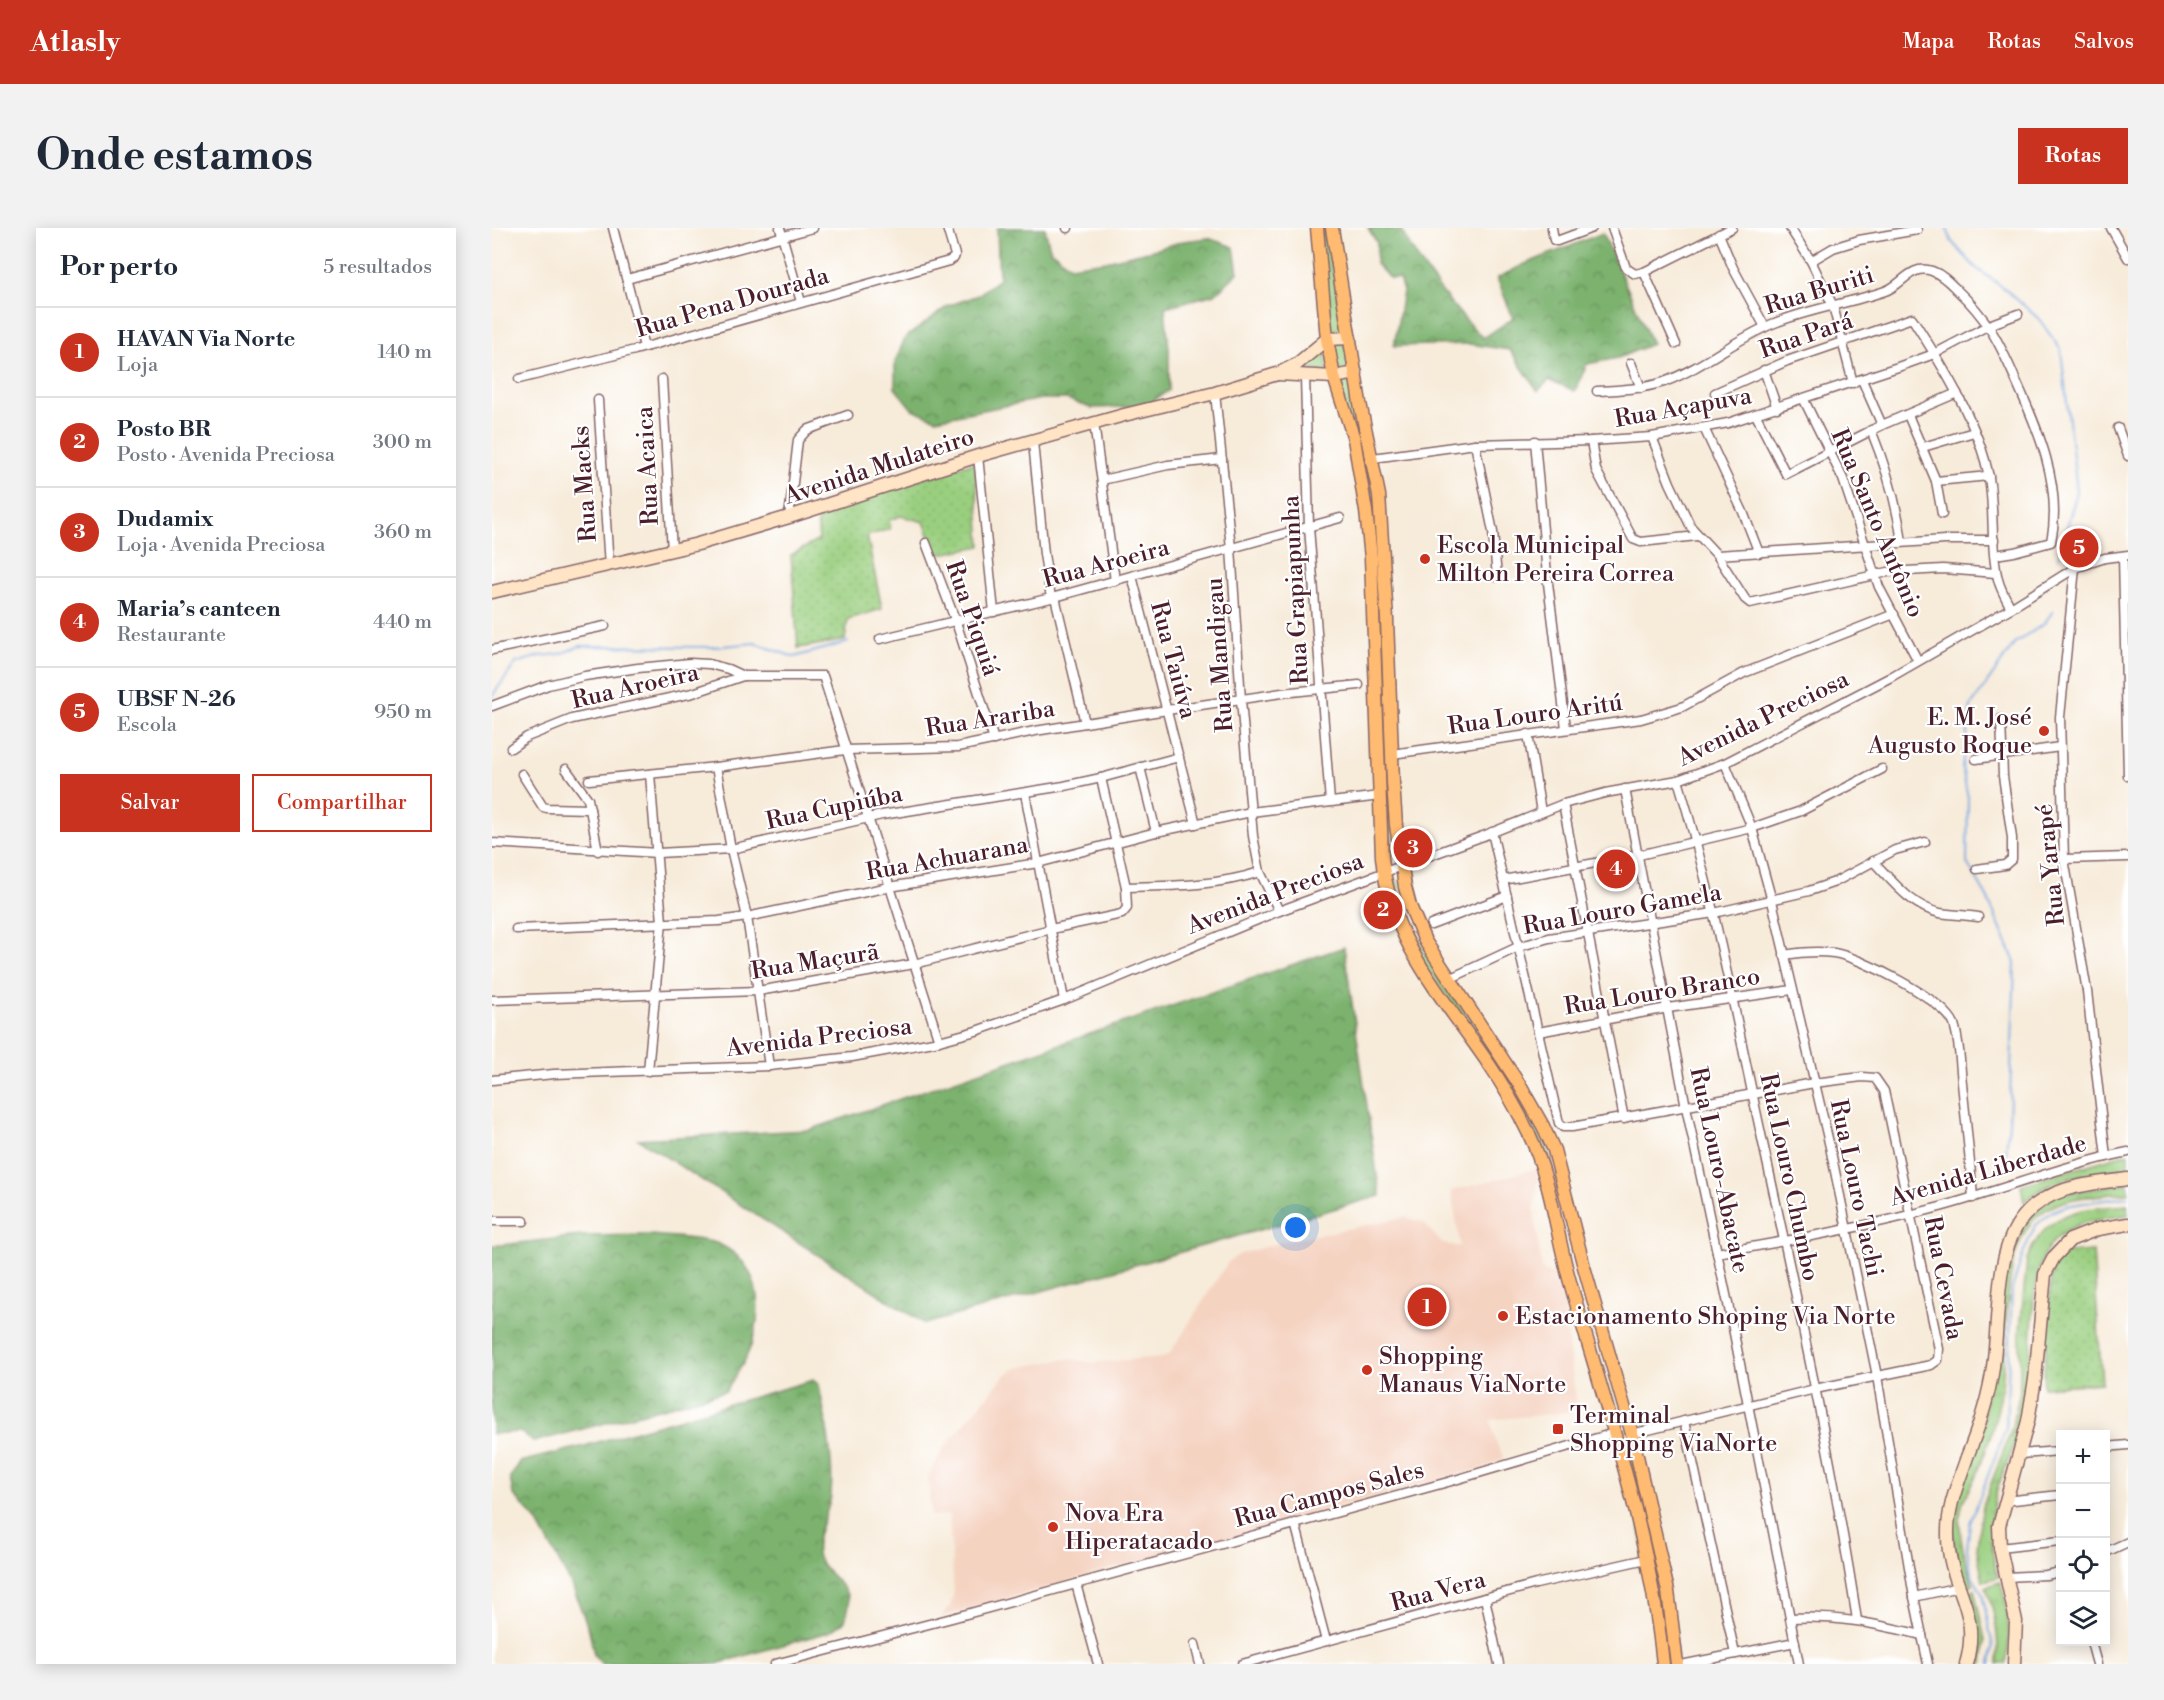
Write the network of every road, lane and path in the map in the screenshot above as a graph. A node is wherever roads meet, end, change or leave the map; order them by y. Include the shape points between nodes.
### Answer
1 (613, 228) edge
2 (813, 228) edge
3 (948, 228) edge
4 (1317, 228) edge
5 (1332, 228) edge
6 (1552, 228) edge
7 (1592, 228) edge
8 (1612, 228) edge
9 (1732, 228) edge
10 (1790, 228) edge
11 (2111, 228) edge
12 (1917, 230) dead end
13 (781, 232) edge
14 (1719, 234) junction
15 (2128, 258) edge
16 (1811, 261) junction
17 (1644, 272) junction
18 (627, 279) junction
19 (801, 302) junction
20 (1833, 306) junction
21 (2018, 314) dead end
22 (1989, 325) junction
23 (1766, 327) junction
24 (1350, 338) junction
25 (1328, 339) junction
26 (1842, 342) junction
27 (1676, 344) dead end
28 (644, 347) junction
29 (1934, 354) junction
30 (1631, 363) dead end
31 (1764, 370) junction
32 (1356, 373) junction
33 (1277, 374) junction
34 (1305, 376) junction
35 (1334, 377) junction
36 (662, 379) dead end
37 (519, 380) dead end
38 (1862, 380) junction
39 (1852, 383) junction
40 (1641, 388) junction
41 (1597, 391) dead end
42 (1215, 393) junction
43 (1715, 393) dead end
44 (1957, 393) junction
45 (1804, 399) junction
46 (598, 400) dead end
47 (1777, 408) junction
48 (848, 415) dead end
49 (1756, 415) junction
50 (1908, 415) junction
51 (1094, 423) junction
52 (1882, 425) junction
53 (1704, 428) junction
54 (2118, 428) dead end
55 (1871, 430) junction
56 (1974, 432) junction
57 (1652, 437) junction
58 (1033, 441) junction
59 (1535, 441) junction
60 (1591, 441) junction
61 (1475, 444) junction
62 (1923, 447) junction
63 (1829, 452) junction
64 (978, 456) junction
65 (2128, 456) edge
66 (1373, 458) junction
67 (1222, 459) junction
68 (1989, 476) junction
69 (1102, 480) junction
70 (1936, 481) junction
71 (1942, 514) dead end
72 (789, 517) junction
73 (1340, 518) dead end
74 (1309, 527) junction
75 (1697, 536) junction
76 (1994, 540) junction
77 (1902, 542) junction
78 (926, 543) dead end
79 (1865, 546) junction
80 (1231, 548) junction
81 (672, 551) junction
82 (1759, 553) junction
83 (1717, 555) junction
84 (1995, 555) junction
85 (2126, 555) edge
86 (609, 566) junction
87 (2075, 568) junction
88 (1996, 573) junction
89 (1874, 575) junction
90 (1132, 576) junction
91 (1497, 577) dead end
92 (1115, 581) junction
93 (492, 592) edge
94 (1053, 598) junction
95 (2011, 608) junction
96 (994, 612) junction
97 (1894, 614) junction
98 (956, 622) junction
99 (605, 626) dead end
100 (880, 639) dead end
101 (492, 650) edge
102 (1918, 661) junction
103 (743, 676) junction
104 (1359, 685) dead end
105 (1320, 689) junction
106 (1241, 700) junction
107 (492, 706) edge
108 (1167, 710) junction
109 (2001, 719) dead end
110 (1085, 723) junction
111 (1566, 728) junction
112 (1528, 734) junction
113 (994, 740) junction
114 (2060, 747) junction
115 (511, 748) dead end
116 (845, 750) junction
117 (1392, 754) junction
118 (2002, 755) junction
119 (1179, 757) junction
120 (1976, 759) dead end
121 (1725, 763) junction
122 (716, 767) junction
123 (1140, 767) junction
124 (566, 769) dead end
125 (1882, 769) dead end
126 (522, 774) dead end
127 (650, 774) junction
128 (2128, 776) edge
129 (1101, 778) junction
130 (589, 780) dead end
131 (1678, 780) junction
132 (1625, 789) junction
133 (1024, 794) junction
134 (1380, 796) junction
135 (1330, 802) junction
136 (1563, 804) junction
137 (590, 809) junction
138 (1251, 812) junction
139 (1541, 812) junction
140 (867, 819) junction
141 (1196, 824) junction
142 (1752, 828) junction
143 (1156, 832) junction
144 (1492, 832) junction
145 (1697, 841) junction
146 (1925, 842) dead end
147 (492, 843) edge
148 (1116, 843) junction
149 (731, 849) junction
150 (598, 850) junction
151 (658, 853) junction
152 (1639, 855) junction
153 (2128, 857) edge
154 (2064, 860) junction
155 (1873, 861) junction
156 (1038, 862) junction
157 (1401, 866) junction
158 (1575, 867) junction
159 (1977, 869) dead end
160 (1260, 872) junction
161 (1384, 872) junction
162 (1503, 880) junction
163 (889, 887) junction
164 (1126, 887) junction
165 (1507, 896) junction
166 (1772, 901) junction
167 (1279, 911) junction
168 (1714, 913) junction
169 (747, 917) junction
170 (1978, 917) dead end
171 (662, 922) junction
172 (1651, 922) junction
173 (1431, 925) dead end
174 (1051, 928) junction
175 (516, 929) dead end
176 (1588, 932) junction
177 (1518, 947) junction
178 (1784, 955) junction
179 (914, 964) junction
180 (1449, 979) junction
181 (1792, 990) junction
182 (758, 991) junction
183 (656, 994) junction
184 (1734, 999) junction
185 (492, 1000) edge
186 (1065, 1000) junction
187 (1668, 1008) junction
188 (1605, 1020) junction
189 (1538, 1032) junction
190 (939, 1041) junction
191 (769, 1066) junction
192 (648, 1071) junction
193 (492, 1080) edge
194 (1814, 1083) junction
195 (1752, 1094) junction
196 (1686, 1107) junction
197 (1624, 1119) junction
198 (1559, 1123) junction
199 (1544, 1129) junction
200 (2128, 1152) edge
201 (2106, 1157) junction
202 (2128, 1179) edge
203 (1973, 1198) junction
204 (1912, 1214) junction
205 (492, 1221) edge
206 (524, 1221) dead end
207 (2128, 1224) edge
208 (1847, 1229) junction
209 (1784, 1241) junction
210 (1717, 1253) junction
211 (1877, 1376) junction
212 (1815, 1389) junction
213 (1747, 1406) junction
214 (1684, 1421) junction
215 (1614, 1433) junction
216 (1632, 1434) junction
217 (2128, 1445) edge
218 (2110, 1447) edge
219 (2056, 1451) edge
220 (2020, 1454) junction
221 (2056, 1496) edge
222 (2005, 1501) junction
223 (1296, 1523) junction
224 (2056, 1542) edge
225 (2128, 1542) edge
226 (2000, 1548) junction
227 (2110, 1550) edge
228 (1646, 1559) junction
229 (2056, 1573) edge
230 (2006, 1577) junction
231 (1076, 1584) junction
232 (1959, 1587) junction
233 (1914, 1597) junction
234 (1485, 1599) junction
235 (1790, 1618) junction
236 (1857, 1620) junction
237 (1922, 1635) junction
238 (1326, 1641) junction
239 (1795, 1642) junction
240 (1195, 1644) dead end
241 (2092, 1646) edge
242 (1735, 1654) junction
243 (796, 1661) edge
244 (775, 1664) edge
245 (1098, 1664) edge
246 (1200, 1664) edge
247 (1242, 1664) edge
248 (1499, 1664) edge
249 (1663, 1664) edge
250 (1677, 1664) edge
251 (1686, 1664) edge
252 (1799, 1664) edge
253 (1928, 1664) edge
254 (1966, 1664) edge
255 (2014, 1664) edge
256 (2097, 1664) edge

1 - 18 street
2 - 13 street
3 - 19 street, Rua Pena Dourada via 954,258 949,261
4 - 25 main road
5 - 24 main road
6 - 7 street via 1555,241
8 - 17 street via 1626,268 1635,274
9 - 14 street
10 - 16 street
11 - 15 street
12 - 16 street via 1859,240 1833,248
13 - 18 street
13 - 19 street
14 - 17 street
14 - 23 street
16 - 20 street
17 - 27 street
18 - 28 street
19 - 28 street, Rua Pena Dourada
20 - 22 street, Rua Buriti via 1887,290 1912,272 1930,270 1945,278
20 - 23 street, Rua Buriti
20 - 26 street
21 - 22 street, Rua Açapuva
22 - 29 street, Rua Açapuva
22 - 84 street, Rua Buriti via 2042,444 2052,488 2053,516 2050,542
23 - 40 street, Rua Buriti via 1686,372
24 - 25 street
24 - 32 main road
25 - 33 street, Avenida Mulateiro via 1298,364
25 - 35 main road
26 - 29 street, Rua Pará via 1912,318
26 - 31 street, Rua Pará
26 - 39 street
28 - 37 street, Rua Pena Dourada
29 - 38 street, Rua Açapuva
29 - 44 street
30 - 40 street
31 - 43 street, Rua Pará
31 - 47 street
32 - 35 street, Avenida Mulateiro
32 - 66 main road
33 - 34 street, Avenida Mulateiro
33 - 42 street, Avenida Mulateiro
34 - 35 street, Avenida Mulateiro
34 - 74 street, Rua Grapiapunha
35 - 134 main road via 1354,439 1366,511 1374,612
36 - 81 street, Rua Acaica
38 - 39 street, Rua Açapuva
38 - 52 street
39 - 45 street, Rua Açapuva
40 - 41 street, Rua Buriti
42 - 51 street, Avenida Mulateiro
42 - 67 street, Rua Mandigau
44 - 50 street
44 - 56 street
45 - 47 street, Rua Açapuva
45 - 63 street, Rua Santo Antônio
46 - 86 street, Rua Macks
47 - 49 street, Rua Açapuva
48 - 72 street via 807,430 798,440
49 - 53 street, Rua Açapuva
49 - 63 street via 1786,474
50 - 52 street
50 - 62 street
51 - 58 street, Avenida Mulateiro
51 - 69 street
52 - 55 street
53 - 57 street, Rua Açapuva
53 - 82 street
54 - 65 street
55 - 63 street
55 - 77 street via 1898,510
56 - 62 street
56 - 68 street
57 - 60 street, Rua Açapuva
57 - 75 street
58 - 64 street, Avenida Mulateiro
58 - 94 street via 1044,554
59 - 60 street, Rua Açapuva
59 - 61 street, Rua Açapuva
59 - 111 street
60 - 75 street via 1596,470 1632,539 1641,542
61 - 66 street, Rua Açapuva
61 - 91 street via 1493,532
62 - 70 street
63 - 79 street, Rua Santo Antônio via 1843,479
64 - 72 street, Avenida Mulateiro
64 - 96 street
66 - 117 main road via 1384,549
67 - 69 street via 1168,465
67 - 80 street, Rua Mandigau
68 - 70 street
68 - 76 street
69 - 92 street
70 - 71 street
72 - 81 street, Avenida Mulateiro
73 - 74 street, Rua Aroeira
74 - 80 street, Rua Aroeira
74 - 105 street, Rua Grapiapunha
75 - 83 street
76 - 77 street
76 - 84 street
77 - 79 street
78 - 98 street, Rua Piquiá
79 - 82 street
79 - 89 street, Rua Santo Antônio
80 - 90 street, Rua Aroeira
80 - 106 street, Rua Mandigau
81 - 86 street, Avenida Mulateiro
82 - 83 street
83 - 89 street via 1748,602
84 - 88 street
85 - 87 street, Avenida Preciosa
85 - 128 street
86 - 93 street, Avenida Mulateiro
87 - 95 street, Avenida Preciosa
87 - 114 street, Rua Yarapé
88 - 89 street via 1943,569
88 - 95 street
89 - 97 street, Rua Santo Antônio
90 - 92 street, Rua Aroeira
90 - 108 street, Rua Taiúva
92 - 94 street, Rua Aroeira
94 - 96 street, Rua Aroeira
94 - 110 street
95 - 102 street, Avenida Preciosa
96 - 98 street, Rua Aroeira
97 - 102 street, Rua Santo Antônio
97 - 111 street, Rua Louro Aritú via 1744,673 1682,707 1641,718
98 - 100 street, Rua Aroeira
98 - 113 street, Rua Piquiá
99 - 101 street
102 - 121 street, Avenida Preciosa
103 - 107 street via 709,664 638,668 548,685
103 - 115 street, Rua Aroeira via 693,693 572,719 535,733
103 - 116 street, Rua Aroeira via 820,674 825,678
104 - 105 street, Rua Arariba
105 - 106 street, Rua Arariba
105 - 135 street, Rua Grapiapunha
106 - 108 street, Rua Arariba
106 - 138 street, Rua Mandigau
108 - 110 street, Rua Arariba
108 - 119 street, Rua Taiúva
109 - 118 street
110 - 113 street, Rua Arariba
111 - 112 street, Rua Louro Aritú
112 - 117 street, Rua Louro Aritú
112 - 139 street
113 - 116 street, Rua Arariba via 958,747
114 - 118 street
114 - 154 street, Rua Yarapé
116 - 122 street, Rua Arariba
116 - 140 street
117 - 157 main road
118 - 120 street
118 - 159 street via 2012,859 2005,865
119 - 123 street, Rua Cupiúba
119 - 141 street, Rua Taiúva
121 - 131 street, Avenida Preciosa
121 - 142 street, Rua Louro Tachi
122 - 127 street, Rua Arariba
122 - 149 street
123 - 129 street, Rua Cupiúba
123 - 143 street
124 - 137 street via 584,791
125 - 142 street via 1801,811
126 - 137 street via 543,807
127 - 130 street, Rua Arariba
127 - 151 street
129 - 133 street, Rua Cupiúba
129 - 148 street
131 - 132 street, Avenida Preciosa
131 - 145 street, Rua Louro Chumbo
132 - 136 street, Avenida Preciosa
132 - 152 street, Rua Louro-Abacate
133 - 140 street, Rua Cupiúba
133 - 156 street
134 - 135 street, Rua Achuarana
134 - 161 main road
135 - 138 street, Rua Achuarana
136 - 139 street, Avenida Preciosa
136 - 158 street
137 - 150 street
138 - 141 street, Rua Achuarana
138 - 160 street, Rua Mandigau
139 - 144 street, Avenida Preciosa
140 - 149 street, Rua Cupiúba
140 - 163 street
141 - 143 street, Rua Achuarana
142 - 145 street
142 - 166 street, Rua Louro Tachi
143 - 148 street, Rua Achuarana
144 - 157 street, Avenida Preciosa
144 - 162 street
145 - 152 street
145 - 168 street, Rua Louro Chumbo
146 - 155 street, Rua Louro Gamela
147 - 150 street, Rua Cupiúba
148 - 156 street, Rua Achuarana
148 - 164 street
149 - 151 street, Rua Cupiúba
149 - 169 street
150 - 151 street, Rua Cupiúba
151 - 171 street
152 - 158 street
152 - 172 street, Rua Louro-Abacate
153 - 154 street
154 - 201 street, Rua Yarapé via 2087,991
155 - 166 street, Rua Louro Gamela via 1835,882
155 - 170 street via 1909,897 1925,907
156 - 163 street, Rua Achuarana
156 - 174 street
157 - 161 street, Avenida Preciosa
157 - 180 main road via 1419,929
158 - 162 street
158 - 176 street
160 - 164 street via 1200,884
160 - 167 street, Rua Mandigau
161 - 167 street, Avenida Preciosa
161 - 215 main road via 1395,915 1413,956 1489,1064 1533,1144
162 - 165 street
163 - 169 street, Rua Achuarana
163 - 179 street
164 - 174 street, Rua Maçurã via 1127,908 1122,914
165 - 173 street
165 - 177 street
166 - 168 street, Rua Louro Gamela
166 - 178 street, Rua Louro Tachi
167 - 186 street, Avenida Preciosa
168 - 172 street, Rua Louro Gamela
168 - 184 street, Rua Louro Chumbo
169 - 171 street, Rua Achuarana
169 - 182 street
171 - 175 street, Rua Achuarana
171 - 183 street
172 - 176 street, Rua Louro Gamela
172 - 187 street, Rua Louro-Abacate
174 - 179 street, Rua Maçurã
174 - 186 street
176 - 177 street, Rua Louro Gamela
176 - 188 street
177 - 180 street, Rua Louro Gamela
177 - 189 street
178 - 181 street, Rua Louro Tachi
178 - 203 street via 1835,953 1863,962 1919,993 1951,1017 1958,1044
179 - 182 street, Rua Maçurã
179 - 190 street
180 - 199 main road via 1520,1084
181 - 184 street, Rua Louro Branco
181 - 194 street, Rua Louro Tachi
182 - 183 street, Rua Maçurã
182 - 191 street
183 - 185 street, Rua Maçurã
183 - 192 street
184 - 187 street, Rua Louro Branco
184 - 195 street, Rua Louro Chumbo
186 - 190 street, Avenida Preciosa
187 - 188 street, Rua Louro Branco
187 - 196 street, Rua Louro-Abacate
188 - 189 street, Rua Louro Branco
188 - 197 street
189 - 198 street
190 - 191 street, Avenida Preciosa via 852,1057
191 - 192 street, Avenida Preciosa
192 - 193 street, Avenida Preciosa
194 - 195 street
194 - 204 street, Rua Cevada via 1875,1078 1884,1091
194 - 208 street, Rua Louro Tachi
195 - 196 street
195 - 209 street, Rua Louro Chumbo
196 - 197 street
196 - 210 street, Rua Louro-Abacate
197 - 198 street via 1572,1127
198 - 199 street
199 - 216 main road via 1556,1158
200 - 201 street, Avenida Liberdade
201 - 203 street, Avenida Liberdade
202 - 232 street via 2083,1185 2047,1196 2022,1217 2012,1237 2001,1278 1991,1380 1949,1510 1950,1557
203 - 204 street, Avenida Liberdade
204 - 208 street, Avenida Liberdade
204 - 211 street, Rua Cevada via 1938,1360 1932,1365
205 - 206 street
207 - 220 street via 2078,1235 2048,1265 2035,1379
208 - 209 street, Avenida Liberdade
208 - 211 street, Rua Louro Tachi
209 - 210 street, Avenida Liberdade
209 - 212 street, Rua Louro Chumbo
210 - 213 street, Rua Louro-Abacate
211 - 212 street
211 - 233 street, Rua Louro Tachi
212 - 213 street
212 - 236 street, Rua Louro Chumbo
213 - 214 street
213 - 235 street, Rua Louro-Abacate
214 - 216 street
214 - 242 street
215 - 223 street, Rua Campos Sales
215 - 228 main road
216 - 250 main road via 1668,1591
217 - 218 street
219 - 220 street
220 - 222 street
221 - 222 street
222 - 226 street via 2000,1518
223 - 231 street, Rua Campos Sales
223 - 238 street
224 - 226 street
225 - 227 street
226 - 230 street
228 - 234 street, Rua Vera
228 - 249 main road
229 - 230 street
230 - 255 street via 2016,1621
231 - 243 street, Rua Campos Sales
231 - 245 street
232 - 233 street
232 - 254 street via 1971,1625
233 - 237 street, Rua Louro Tachi
234 - 238 street, Rua Vera
234 - 248 street
235 - 236 street
235 - 239 street, Rua Louro-Abacate
236 - 237 street
237 - 253 street, Rua Louro Tachi
238 - 247 street, Rua Vera
239 - 242 street
239 - 252 street, Rua Louro-Abacate
240 - 246 street
241 - 256 street
242 - 251 street
243 - 244 street, Rua Campos Sales

